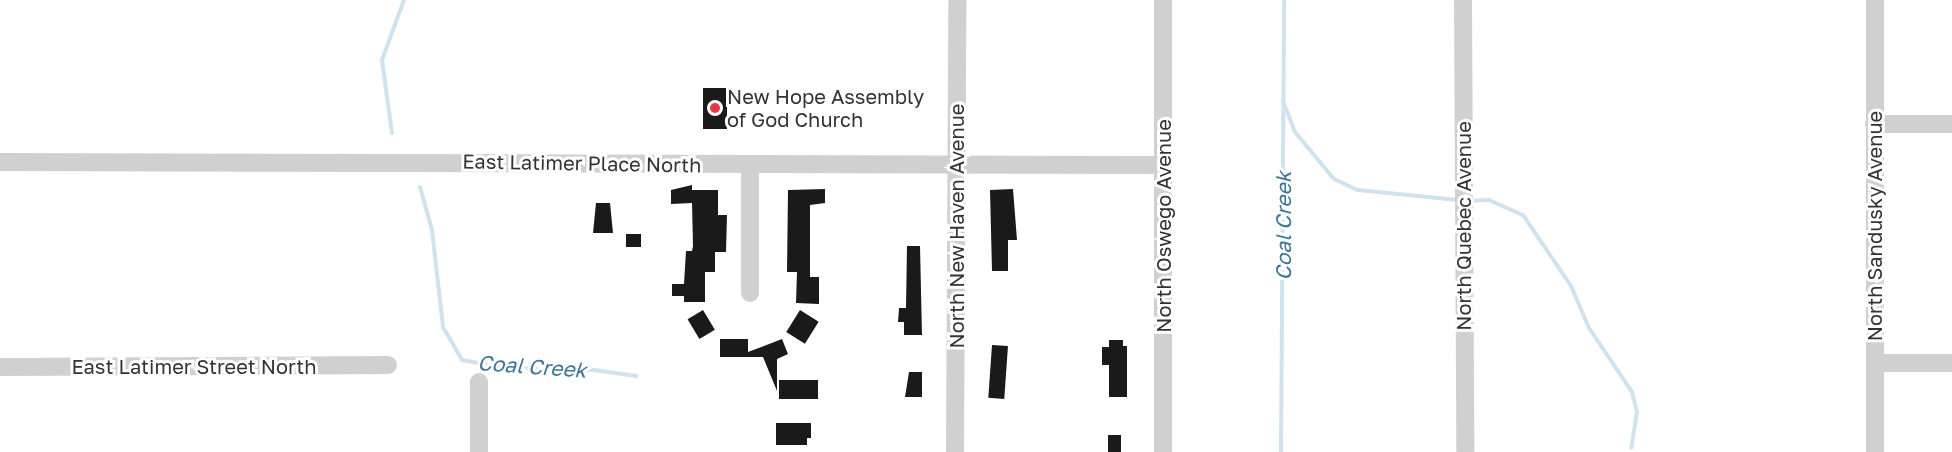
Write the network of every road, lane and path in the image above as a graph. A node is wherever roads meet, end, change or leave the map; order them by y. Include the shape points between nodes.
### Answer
1 (957, 0) edge
2 (1163, 0) edge
3 (1463, 0) edge
4 (1875, 0) edge
5 (1874, 124) junction
6 (1952, 124) edge
7 (0, 162) edge
8 (956, 165) junction
9 (1163, 165) junction
10 (750, 166) junction
11 (750, 294) dead end
12 (1875, 363) junction
13 (1952, 363) edge
14 (388, 365) dead end
15 (0, 367) edge
16 (480, 382) dead end
17 (479, 452) edge
18 (955, 452) edge
19 (1163, 452) edge
20 (1465, 452) edge
21 (1875, 452) edge

1 - 8 street, North New Haven Avenue
2 - 9 street, North Oswego Avenue
3 - 20 street, North Quebec Avenue
4 - 5 street, North Sandusky Avenue
5 - 6 street
5 - 12 street, North Sandusky Avenue
7 - 10 street, East Latimer Place North
8 - 9 street, East Latimer Place North
8 - 10 street, East Latimer Place North
8 - 18 street, North New Haven Avenue
9 - 19 street, North Oswego Avenue
10 - 11 street
12 - 13 street
12 - 21 street, North Sandusky Avenue
14 - 15 street, East Latimer Street North
16 - 17 street

